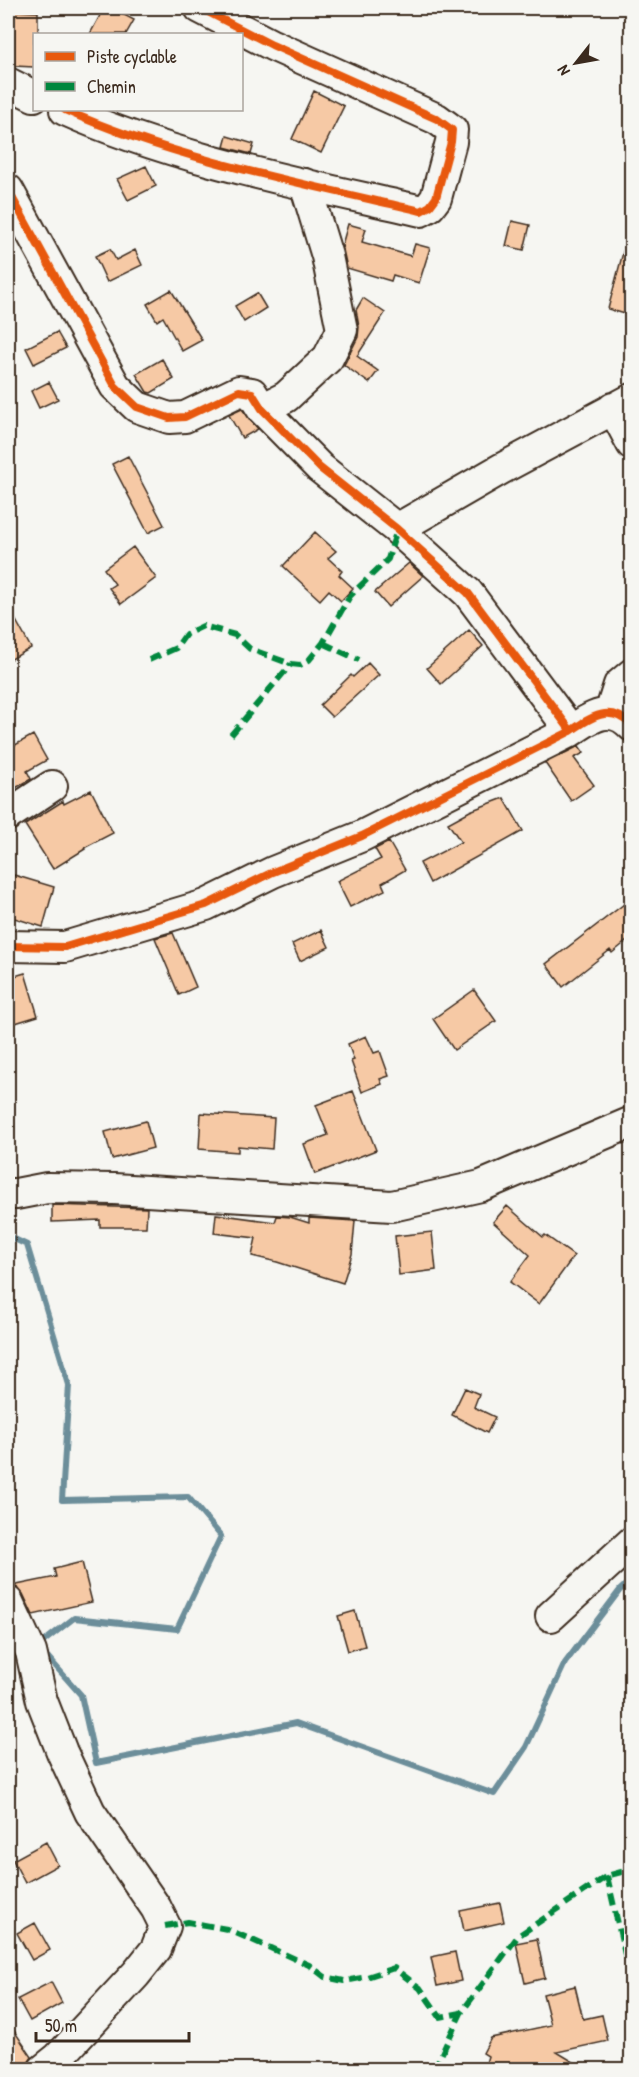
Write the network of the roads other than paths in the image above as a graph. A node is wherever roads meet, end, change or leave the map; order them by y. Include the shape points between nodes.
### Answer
1 (200, 8) edge
2 (8, 84) edge
3 (33, 96) edge
4 (68, 111) edge
5 (305, 184) junction
6 (8, 190) edge
7 (622, 404) edge
8 (262, 409) junction
9 (632, 444) edge
10 (397, 529) junction
11 (632, 674) edge
12 (621, 719) edge
13 (571, 731) junction
14 (52, 786) dead end
15 (8, 815) edge
16 (8, 946) edge
17 (632, 1122) edge
18 (12, 1194) edge
19 (632, 1542) edge
20 (8, 1602) edge
21 (551, 1616) dead end
22 (43, 2070) edge

1 - 5 street via 437,119 452,130 436,198 421,211
2 - 3 street
4 - 5 street via 190,154
5 - 8 street via 327,256 342,330 328,358 286,397
6 - 8 street via 115,386 137,407 169,418 185,417 239,391 252,393
7 - 9 street
7 - 10 street
8 - 10 street via 320,468
10 - 13 street via 468,593
11 - 12 street via 619,685
12 - 13 street via 591,717
13 - 16 street via 362,836 273,872 206,905 65,947
14 - 15 street
17 - 18 street via 481,1186 392,1206 114,1189 47,1188
19 - 21 street
20 - 22 street via 31,1652 42,1701 90,1812 165,1926 156,1949 136,1974

